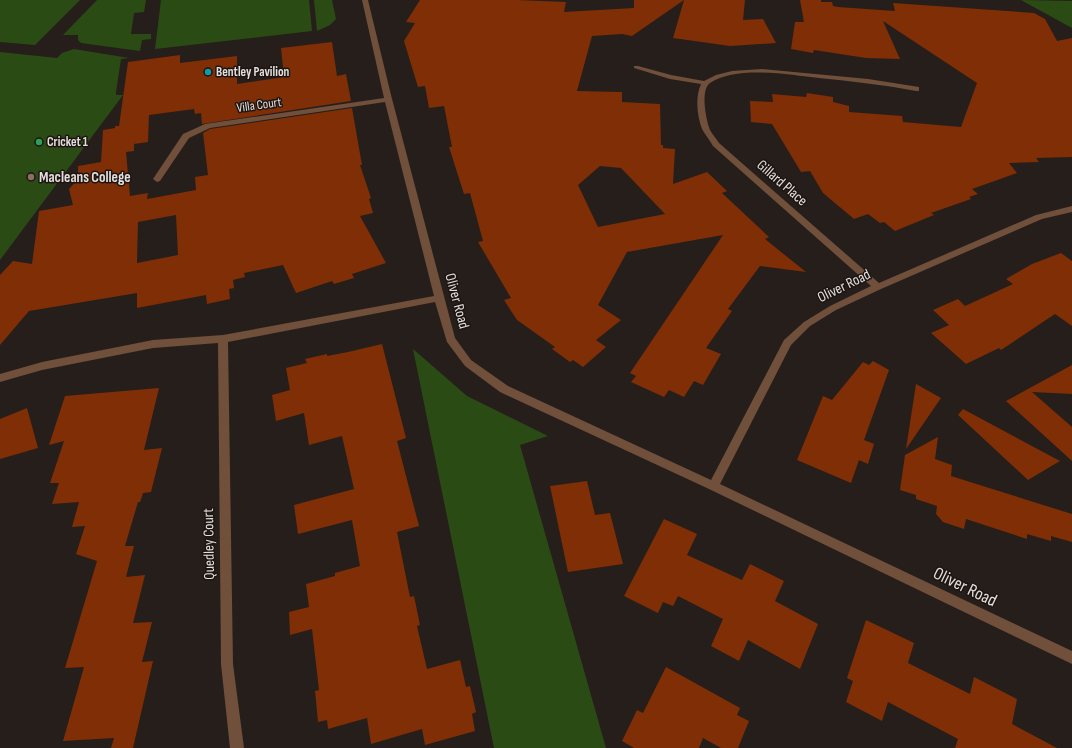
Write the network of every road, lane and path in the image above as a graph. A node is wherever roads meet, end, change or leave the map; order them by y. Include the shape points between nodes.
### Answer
1 (365, 0) edge
2 (636, 67) dead end
3 (706, 83) junction
4 (916, 89) dead end
5 (389, 99) junction
6 (157, 178) dead end
7 (1072, 209) edge
8 (878, 287) junction
9 (439, 298) junction
10 (223, 339) junction
11 (0, 378) edge
12 (713, 486) junction
13 (1072, 658) edge
14 (237, 748) edge

1 - 5 street, Oliver Road
2 - 3 street
3 - 4 street via 724,75 748,71 884,82
3 - 8 street, Gillard Place via 701,92 702,114 706,130 716,144
5 - 6 street, Villa Court via 208,126 186,136
5 - 9 street, Oliver Road
7 - 8 street, Oliver Road via 1039,217
8 - 12 street, Oliver Road via 833,308 807,324 787,343
9 - 10 street
9 - 12 street, Oliver Road via 450,339 468,363 504,389
10 - 11 street via 153,344 42,366
10 - 14 street, Quedley Court via 226,664
12 - 13 street, Oliver Road

